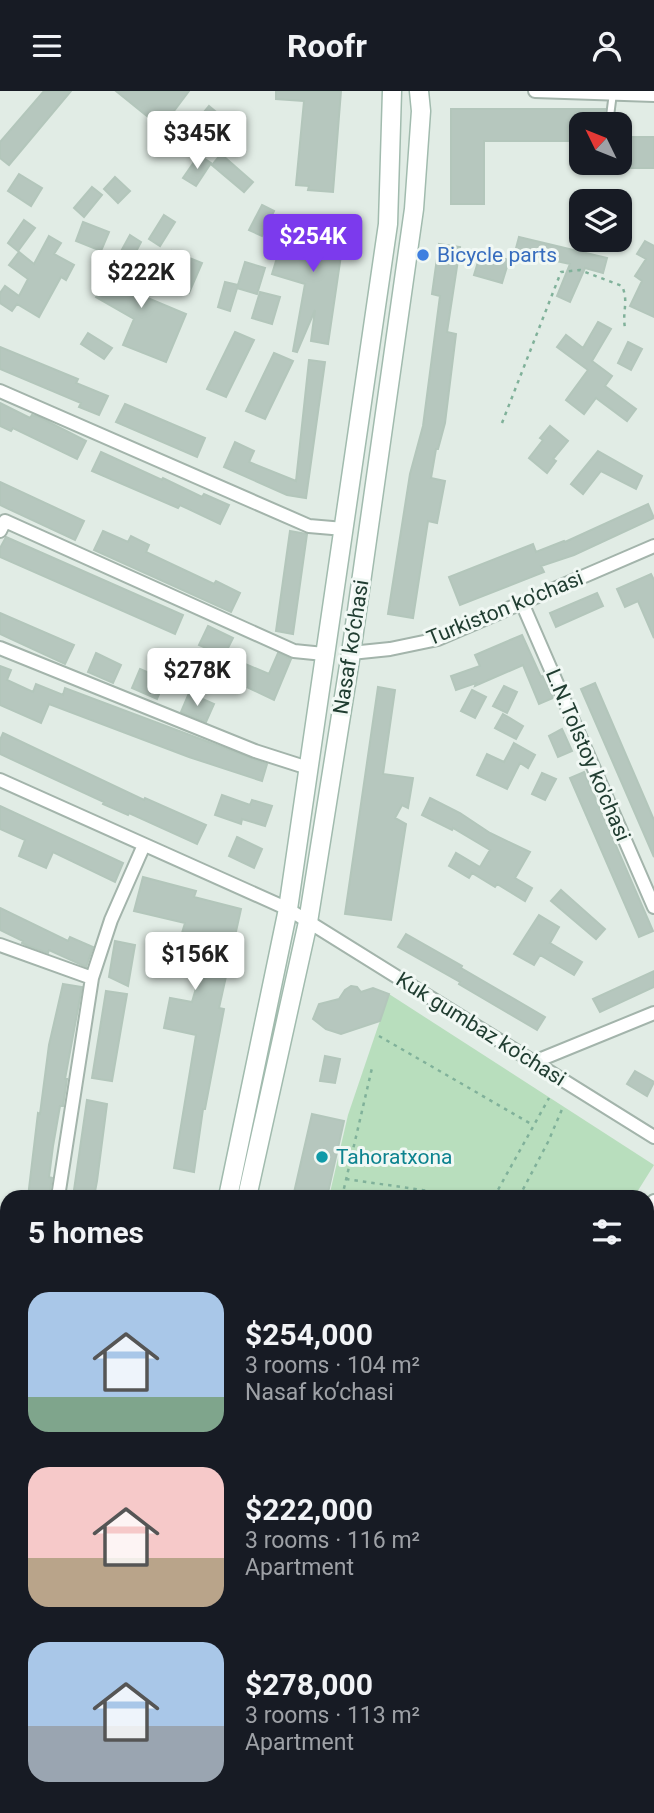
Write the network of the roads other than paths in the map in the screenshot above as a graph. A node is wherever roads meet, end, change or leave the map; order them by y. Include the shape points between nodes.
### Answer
1 (392, 91) edge
2 (419, 91) edge
3 (535, 91) edge
4 (613, 93) junction
5 (654, 95) edge
6 (611, 112) edge
7 (0, 391) edge
8 (344, 529) junction
9 (0, 531) edge
10 (654, 546) edge
11 (522, 603) junction
12 (0, 648) edge
13 (351, 653) junction
14 (324, 655) junction
15 (308, 768) junction
16 (0, 780) edge
17 (144, 845) junction
18 (654, 907) edge
19 (288, 909) junction
20 (308, 922) junction
21 (0, 945) edge
22 (92, 978) junction
23 (654, 1013) edge
24 (534, 1062) junction
25 (654, 1137) edge
26 (59, 1190) edge
27 (229, 1190) edge
28 (249, 1190) edge

1 - 8 main road, Nasaf ko‘chasi via 388,224
2 - 13 main road, Nasaf ko‘chasi via 414,209
3 - 4 street
4 - 5 street
4 - 6 lane
7 - 8 street via 309,526
8 - 14 main road, Nasaf ko‘chasi
9 - 14 street via 5,521 294,650
10 - 11 street, Turkiston ko'chasi
11 - 13 street, Turkiston ko'chasi via 439,639
11 - 18 street, L.N.Tolstoy ko'chasi
12 - 15 street via 243,747
13 - 20 main road, Nasaf ko‘chasi
14 - 15 main road, Nasaf ko‘chasi
15 - 19 main road, Nasaf ko‘chasi
16 - 17 street, Kuk gumbaz ko'chasi
17 - 19 street, Kuk gumbaz ko'chasi
17 - 22 street
19 - 20 street, Kuk gumbaz ko'chasi
19 - 27 main road, Nasaf ko‘chasi
20 - 24 street, Kuk gumbaz ko'chasi
20 - 28 main road, Nasaf ko‘chasi
21 - 22 street
22 - 26 street
23 - 24 street
24 - 25 street, Kuk gumbaz ko'chasi

